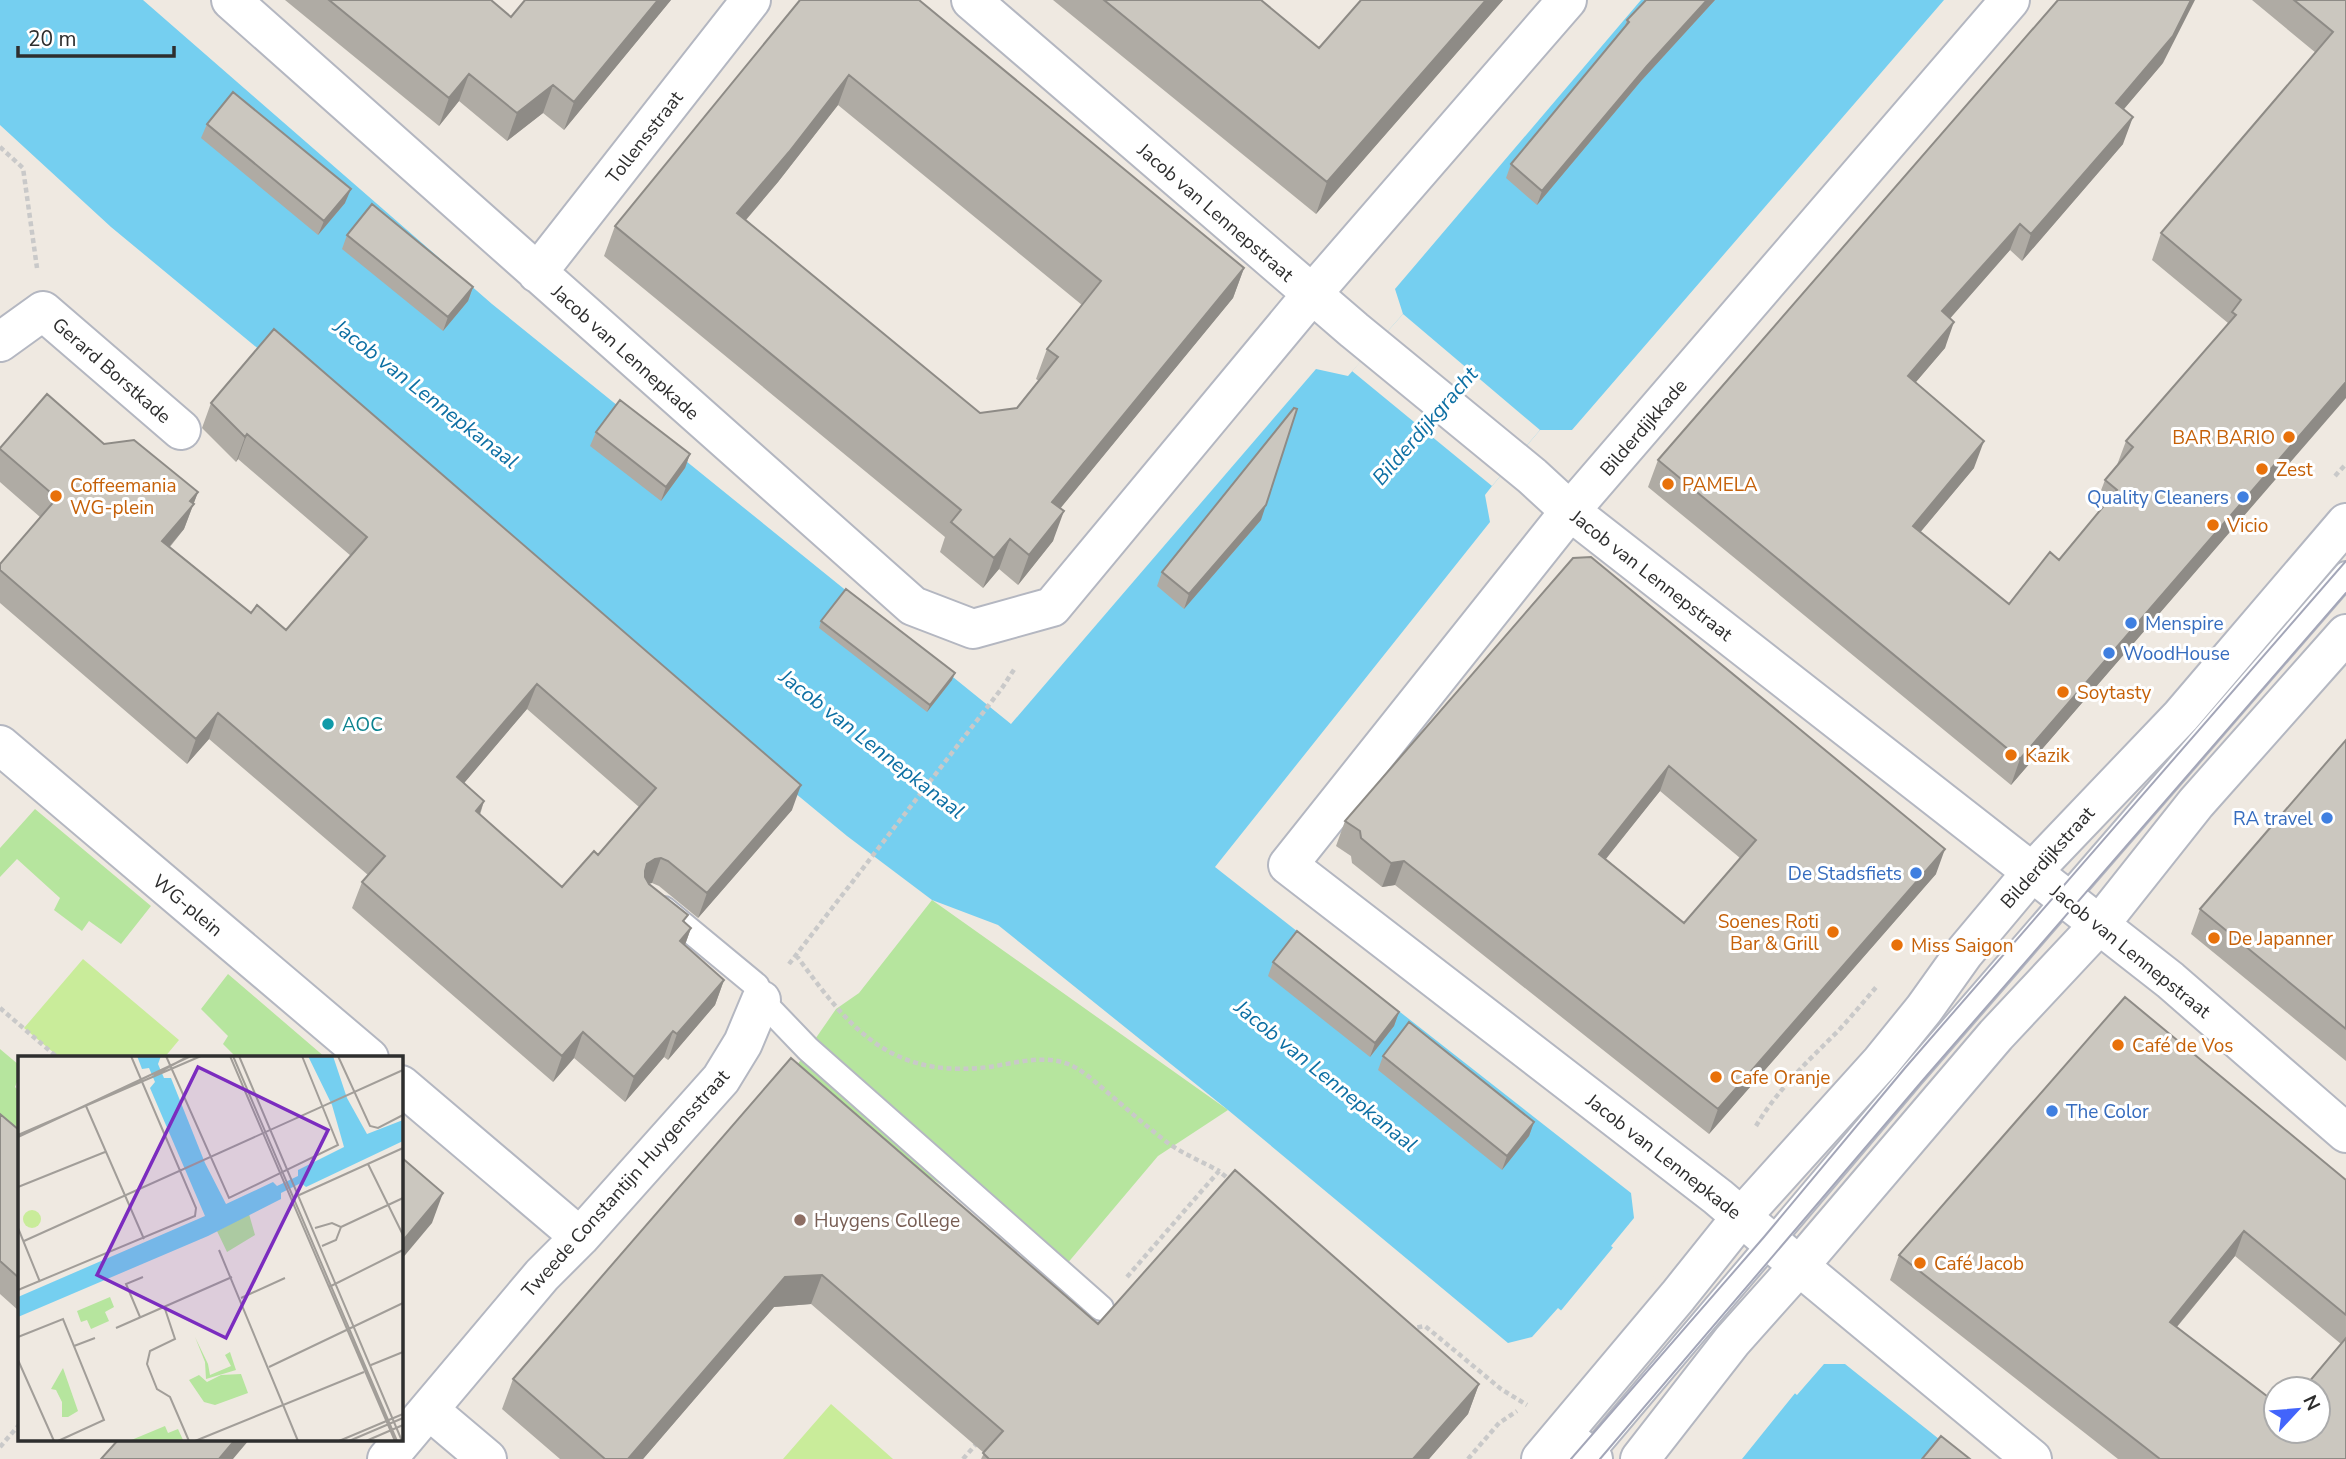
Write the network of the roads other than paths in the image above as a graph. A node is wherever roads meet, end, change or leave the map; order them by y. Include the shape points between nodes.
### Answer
1 (231, 0) edge
2 (751, 0) edge
3 (971, 0) edge
4 (1567, 0) edge
5 (2010, 0) edge
6 (537, 273) junction
7 (1312, 294) junction
8 (0, 342) edge
9 (181, 430) dead end
10 (1570, 511) junction
11 (2346, 523) edge
12 (2346, 574) edge
13 (2346, 634) edge
14 (3, 752) edge
15 (1288, 865) joint
16 (2032, 872) junction
17 (650, 898) edge
18 (2066, 899) junction
19 (2100, 924) junction
20 (761, 1000) junction
21 (367, 1056) edge
22 (402, 1086) edge
23 (2346, 1133) edge
24 (1742, 1216) junction
25 (580, 1237) junction
26 (1797, 1265) junction
27 (1101, 1308) road end
28 (1705, 1319) junction
29 (1649, 1387) junction
30 (429, 1410) junction
31 (402, 1442) edge
32 (402, 1442) edge
33 (1575, 1454) edge
34 (387, 1459) edge
35 (486, 1459) edge
36 (1640, 1459) edge
37 (2032, 1459) edge

1 - 6 street, Jacob van Lennepkade
2 - 6 street, Tollensstraat
3 - 7 street, Jacob van Lennepstraat
4 - 7 street
5 - 10 street, Bilderdijkkade
6 - 7 street, Jacob van Lennepkade via 913,606 972,629 1052,607
7 - 10 street, Jacob van Lennepstraat
8 - 9 street, Gerard Borstkade via 43,311
10 - 15 street, Bilderdijkkade
10 - 16 street, Jacob van Lennepstraat
11 - 16 street, Bilderdijkstraat via 2181,716
12 - 18 lane, Bilderdijkstraat
13 - 19 street, Bilderdijkstraat via 2196,803
14 - 21 street, WG-plein
15 - 24 street, Jacob van Lennepkade
16 - 18 street, Jacob van Lennepstraat
16 - 24 street, Bilderdijkstraat via 1881,1062
17 - 20 lane via 757,986
18 - 19 street, Jacob van Lennepstraat
18 - 26 lane, Bilderdijkstraat via 1912,1075
19 - 23 street, Jacob van Lennepstraat
19 - 26 street, Bilderdijkstraat via 1996,1035
20 - 25 street, Tweede Constantijn Huygensstraat via 721,1079
20 - 27 lane via 808,1049
22 - 25 street
24 - 26 street, Jacob van Lennepkade
24 - 28 street, Bilderdijkstraat
25 - 30 street, Tweede Constantijn Huygensstraat via 542,1275
26 - 28 street, Bilderdijkstraat
26 - 37 street, Jacob van Lennepkade
28 - 29 street
28 - 29 street
29 - 33 street
29 - 36 street
30 - 32 street, Tweede Constantijn Huygensstraat
30 - 35 street
31 - 34 street, Tweede Constantijn Huygensstraat

